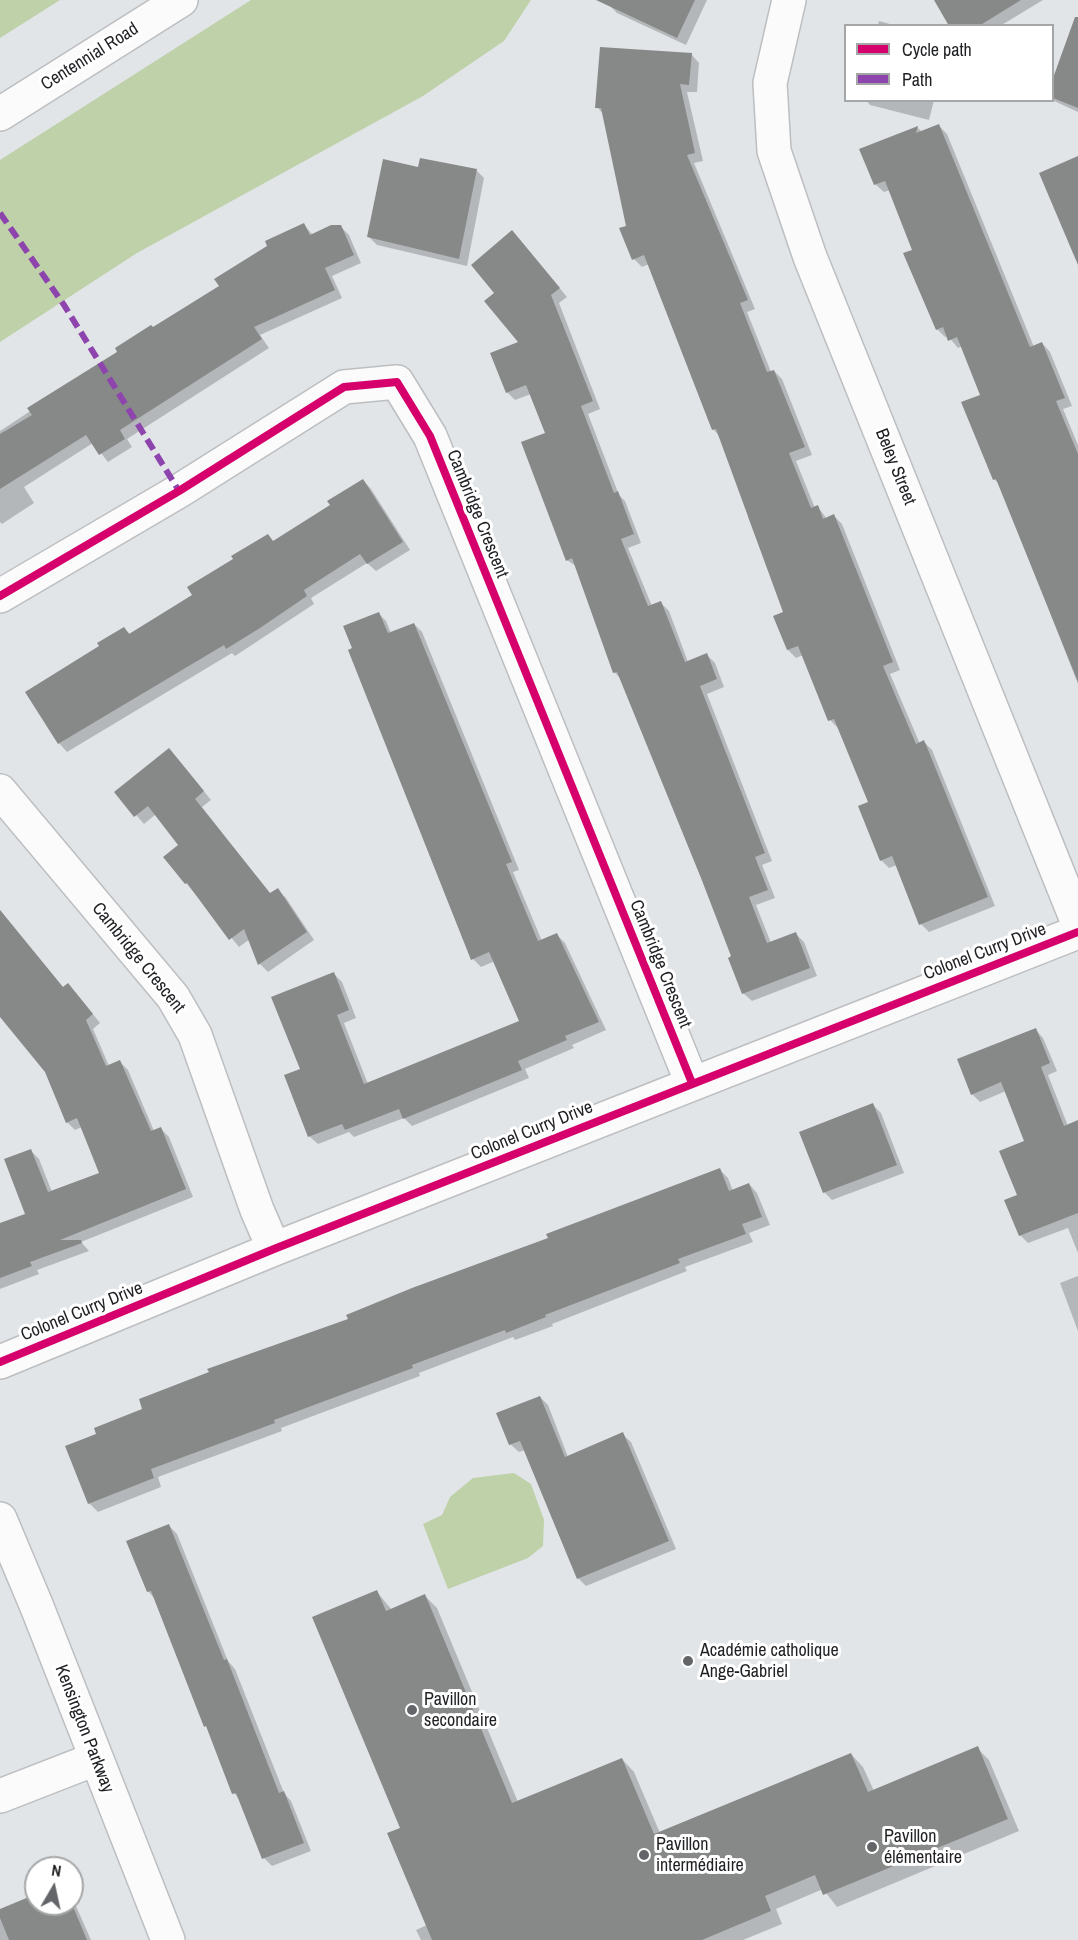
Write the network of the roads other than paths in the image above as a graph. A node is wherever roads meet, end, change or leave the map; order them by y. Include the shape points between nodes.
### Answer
1 (181, 0) edge
2 (789, 0) edge
3 (0, 114) edge
4 (0, 596) edge
5 (0, 791) edge
6 (1078, 923) edge
7 (1078, 932) edge
8 (692, 1083) junction
9 (274, 1249) junction
10 (0, 1362) edge
11 (0, 1519) edge
12 (95, 1759) junction
13 (0, 1796) edge
14 (168, 1940) edge

1 - 3 street, Centennial Road
2 - 6 street, Beley Street via 770,83 774,152 810,256
4 - 8 street, Cambridge Crescent via 179,491 344,387 397,382 430,436
5 - 9 street, Cambridge Crescent via 173,997 190,1025
7 - 8 street, Colonel Curry Drive
8 - 9 street, Colonel Curry Drive
9 - 10 street, Colonel Curry Drive
11 - 12 street, Kensington Parkway
12 - 13 street
12 - 14 street, Kensington Parkway

